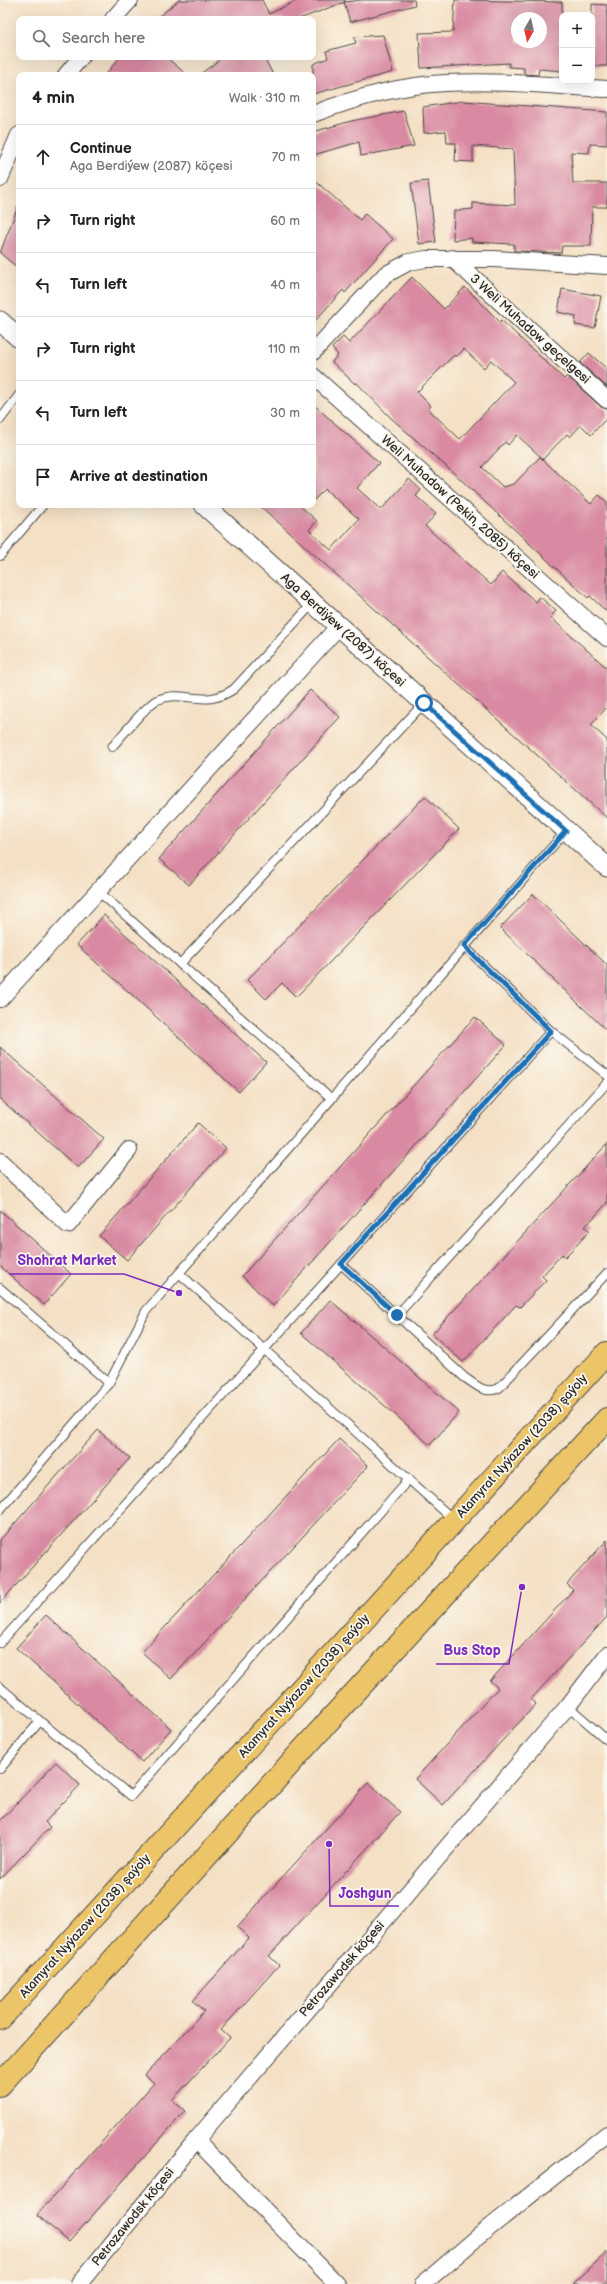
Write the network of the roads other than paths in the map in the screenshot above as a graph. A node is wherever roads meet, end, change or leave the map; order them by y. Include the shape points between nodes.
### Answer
1 (130, 0) edge
2 (116, 16) edge
3 (78, 60) edge
4 (68, 72) edge
5 (607, 89) edge
6 (316, 113) edge
7 (16, 142) edge
8 (0, 179) edge
9 (452, 258) junction
10 (607, 266) edge
11 (0, 321) edge
12 (16, 335) edge
13 (316, 349) edge
14 (316, 379) edge
15 (16, 399) edge
16 (607, 400) edge
17 (0, 420) edge
18 (40, 508) edge
19 (207, 508) edge
20 (0, 556) edge
21 (313, 603) junction
22 (338, 626) junction
23 (607, 638) edge
24 (424, 703) junction
25 (112, 747) dead end
26 (566, 831) junction
27 (607, 867) edge
28 (98, 891) junction
29 (464, 946) junction
30 (180, 964) junction
31 (0, 999) edge
32 (551, 1031) junction
33 (607, 1075) edge
34 (607, 1083) edge
35 (331, 1098) junction
36 (129, 1150) dead end
37 (0, 1161) edge
38 (341, 1264) junction
39 (179, 1273) junction
40 (607, 1273) edge
41 (0, 1288) edge
42 (397, 1315) junction
43 (264, 1349) junction
44 (607, 1353) edge
45 (109, 1383) junction
46 (607, 1419) edge
47 (409, 1480) junction
48 (0, 1510) edge
49 (455, 1520) junction
50 (0, 1643) edge
51 (607, 1655) edge
52 (0, 1686) edge
53 (568, 1706) junction
54 (40, 1720) junction
55 (607, 1740) edge
56 (0, 1769) edge
57 (0, 2019) edge
58 (0, 2085) edge
59 (607, 2134) edge
60 (196, 2140) junction
61 (79, 2284) edge
62 (336, 2284) edge
63 (423, 2284) edge

1 - 2 street
3 - 4 street
5 - 6 street via 485,82 446,83 368,96
7 - 8 street
9 - 10 street
9 - 13 street via 409,262 393,269
9 - 16 street, 3 Weli Muhadow geçelgesi
11 - 12 street
14 - 23 street, Weli Muhadow (Pekin, 2085) köçesi
15 - 17 lane
18 - 20 lane
19 - 21 street, Aga Berdiýew (2087) köçesi
21 - 22 street, Aga Berdiýew (2087) köçesi
21 - 25 lane via 234,689 212,700 166,697 155,700
22 - 24 street, Aga Berdiýew (2087) köçesi
22 - 28 street
24 - 26 street, Aga Berdiýew (2087) köçesi
24 - 30 lane
26 - 27 street, Aga Berdiýew (2087) köçesi
26 - 29 lane
28 - 30 lane
28 - 31 street
29 - 32 lane
29 - 35 lane
30 - 35 lane
32 - 33 lane
32 - 38 lane
34 - 42 lane
35 - 39 lane
36 - 37 street via 68,1225
38 - 42 lane
38 - 43 lane
39 - 43 lane
39 - 45 lane via 146,1311
40 - 42 lane via 503,1385 493,1392 485,1391 464,1377
41 - 45 lane
43 - 47 lane
43 - 50 lane
44 - 49 main road, Atamyrat Nyýazow (2038) şaýoly
45 - 48 lane
46 - 58 main road via 335,1714
47 - 49 lane
47 - 54 lane via 131,1796
49 - 57 main road, Atamyrat Nyýazow (2038) şaýoly
51 - 53 street, Petrozawodsk köçesi
52 - 54 lane
53 - 55 lane
53 - 60 street, Petrozawodsk köçesi
54 - 56 lane
59 - 63 street
60 - 61 street, Petrozawodsk köçesi
60 - 62 street

